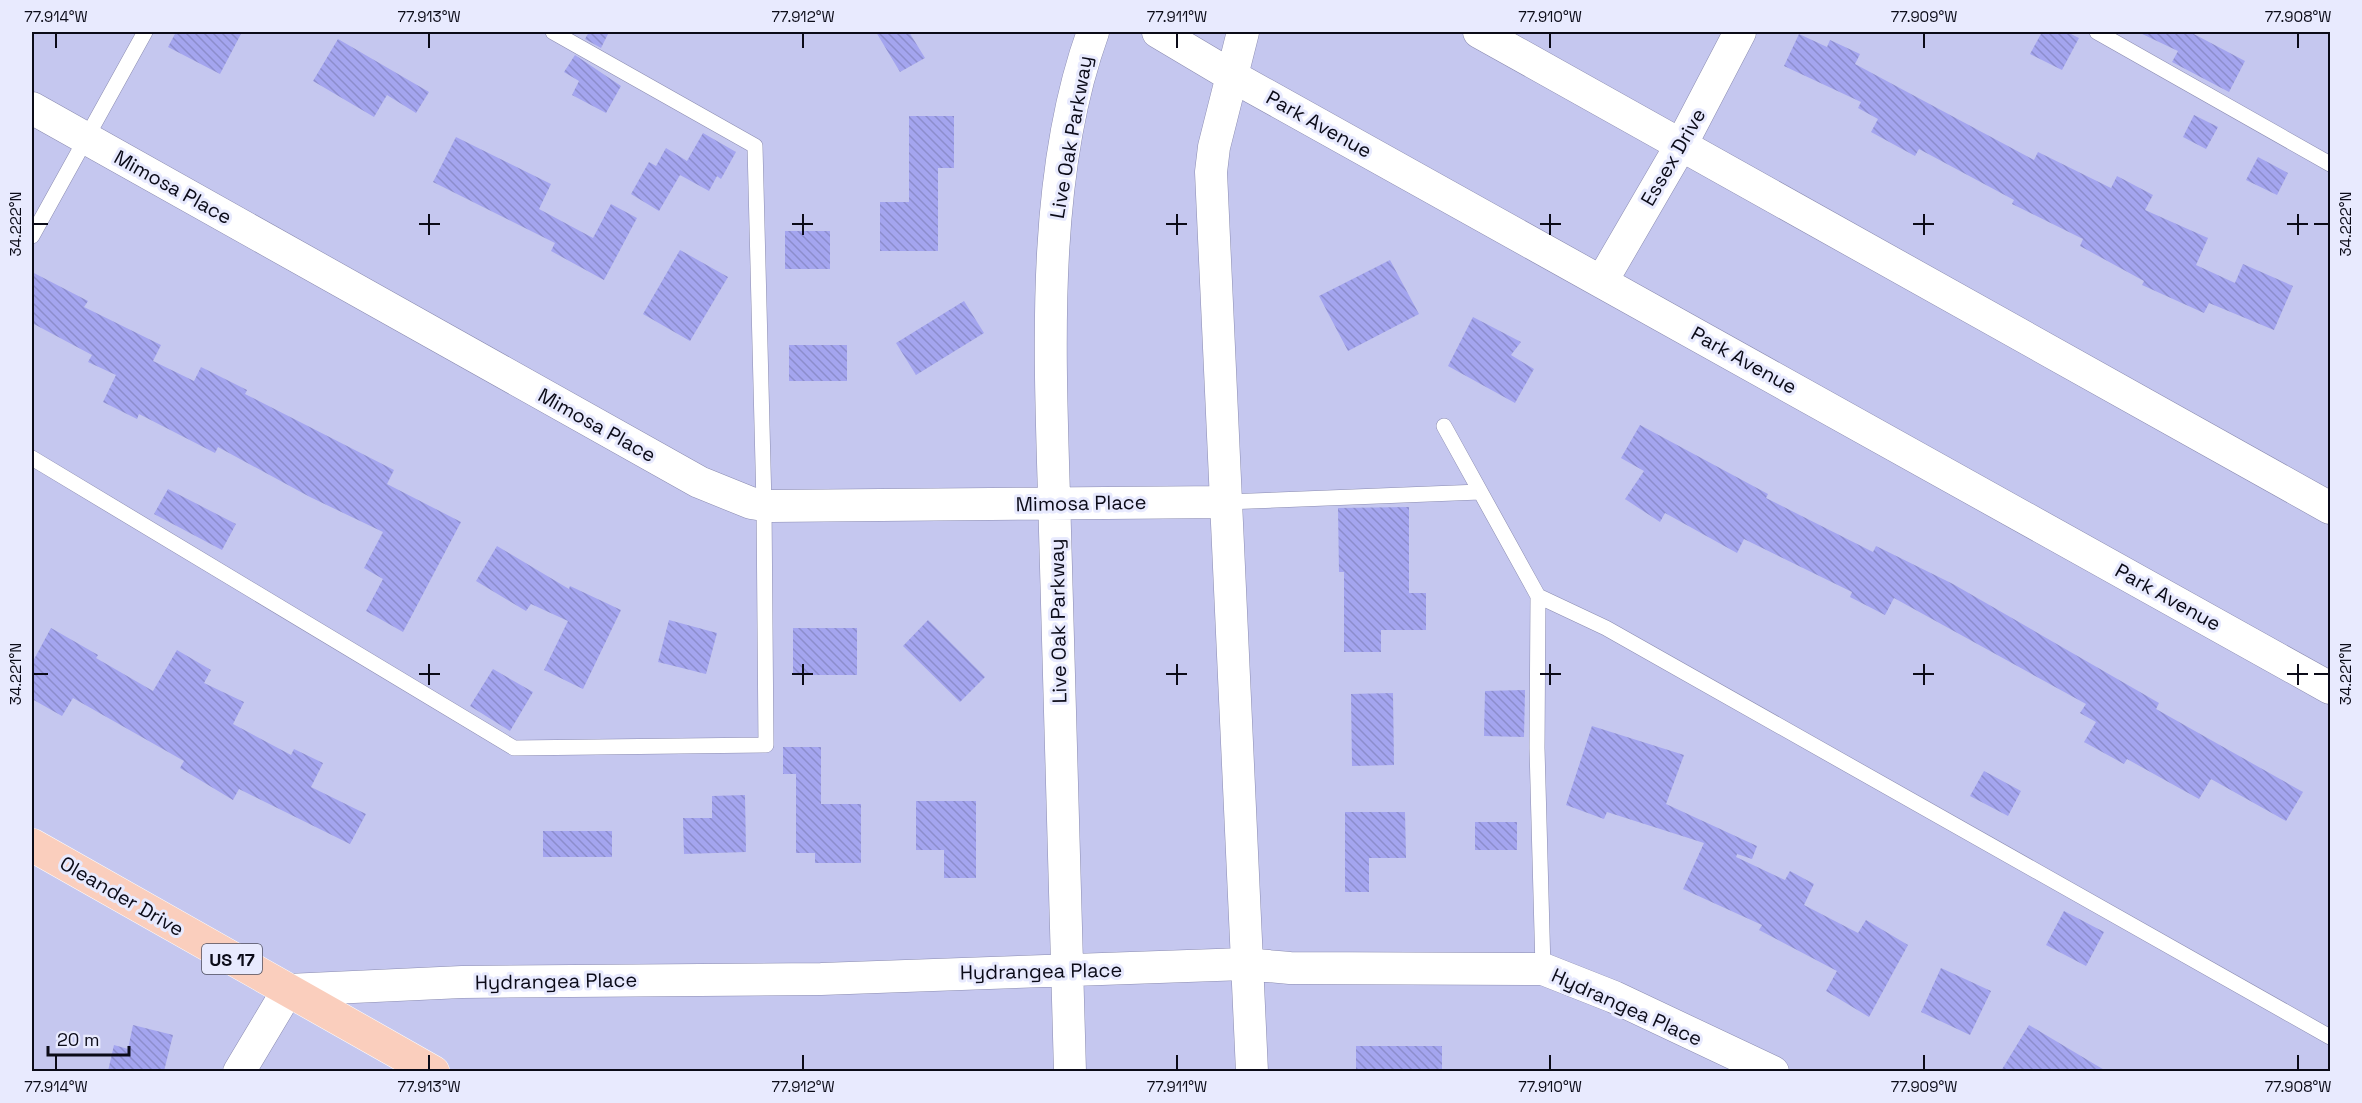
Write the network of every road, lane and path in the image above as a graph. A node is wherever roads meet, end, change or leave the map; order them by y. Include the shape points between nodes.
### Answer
1 (145, 32) edge
2 (554, 32) edge
3 (1094, 32) edge
4 (1158, 32) edge
5 (1243, 32) edge
6 (1479, 32) edge
7 (1740, 32) edge
8 (2097, 32) edge
9 (1232, 76) junction
10 (32, 108) edge
11 (86, 138) junction
12 (1681, 145) junction
13 (2331, 164) edge
14 (32, 236) edge
15 (1602, 281) junction
16 (1444, 426) dead end
17 (32, 458) edge
18 (1480, 492) junction
19 (1225, 502) junction
20 (1055, 504) junction
21 (764, 505) junction
22 (2331, 508) edge
23 (1538, 596) junction
24 (2331, 688) edge
25 (32, 845) edge
26 (1245, 964) junction
27 (1543, 969) junction
28 (1066, 972) junction
29 (288, 990) junction
30 (2331, 1037) edge
31 (239, 1071) edge
32 (433, 1071) edge
33 (1070, 1071) edge
34 (1252, 1071) edge
35 (1773, 1071) edge

1 - 11 lane
2 - 21 lane via 755,146
3 - 20 street, Live Oak Parkway via 1083,60 1067,135 1054,231 1051,275
4 - 9 street, Park Avenue
5 - 9 street
6 - 12 street
7 - 12 street, Essex Drive
8 - 13 lane
9 - 15 street, Park Avenue
9 - 19 street via 1211,172
10 - 11 street, Mimosa Place
11 - 14 lane
11 - 21 street, Mimosa Place via 699,482
12 - 15 street, Essex Drive
12 - 22 street
15 - 24 street, Park Avenue
16 - 18 lane
17 - 21 lane via 514,748 766,744
18 - 19 lane
18 - 23 lane
19 - 20 street, Mimosa Place
19 - 26 street
20 - 21 street, Mimosa Place
20 - 28 street, Live Oak Parkway
23 - 27 lane via 1537,748
23 - 30 lane via 1605,628
25 - 29 main road, Oleander Drive / US 17
26 - 27 street, Hydrangea Place via 1290,968
26 - 28 street, Hydrangea Place
26 - 34 street
27 - 35 street, Hydrangea Place via 1614,997
28 - 29 street, Hydrangea Place via 462,982
28 - 33 street, Live Oak Parkway
29 - 31 street
29 - 32 main road, Oleander Drive / US 17

